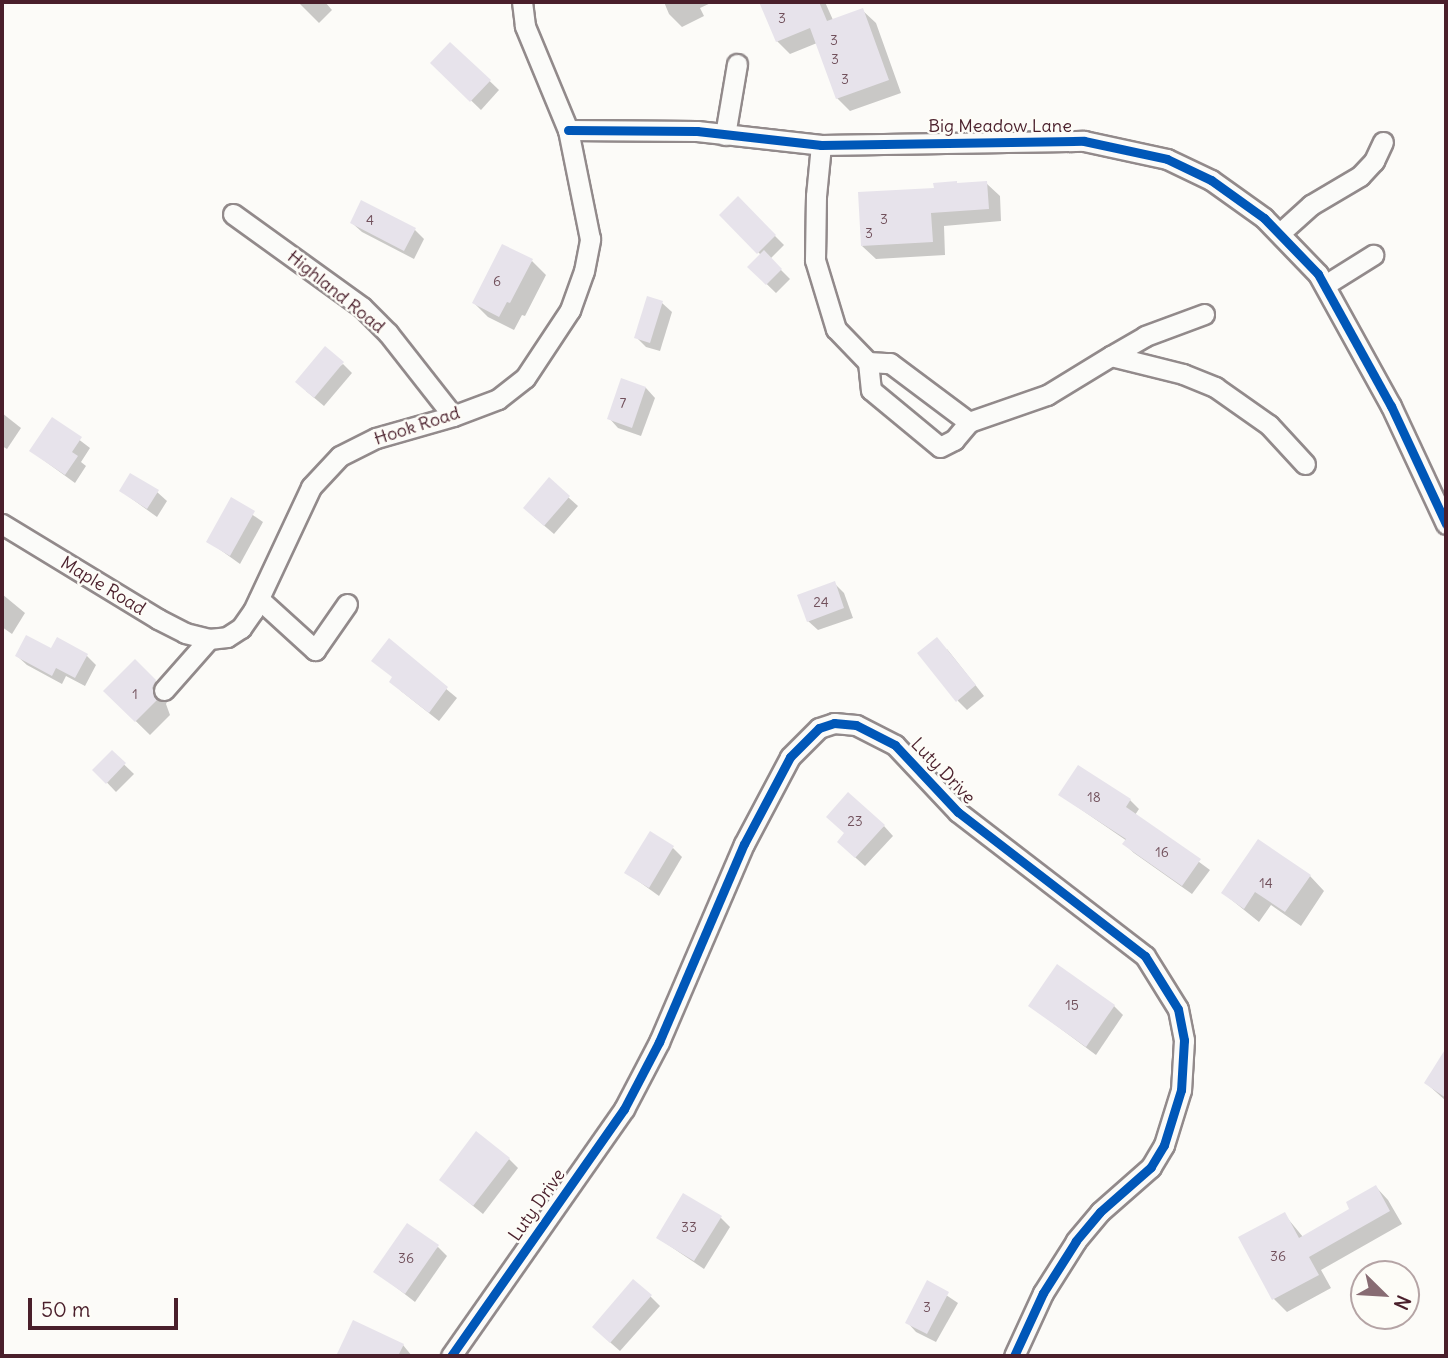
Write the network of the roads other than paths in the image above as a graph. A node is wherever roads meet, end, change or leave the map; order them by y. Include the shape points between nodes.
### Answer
1 (520, 2) edge
2 (737, 64) dead end
3 (568, 130) junction
4 (725, 135) junction
5 (1383, 142) dead end
6 (821, 145) junction
7 (233, 214) dead end
8 (1280, 233) junction
9 (1373, 255) dead end
10 (1325, 285) junction
11 (1204, 314) dead end
12 (1111, 356) junction
13 (868, 362) junction
14 (453, 416) junction
15 (969, 422) junction
16 (1305, 464) dead end
17 (2, 524) edge
18 (1446, 524) edge
19 (259, 600) junction
20 (347, 604) dead end
21 (209, 639) junction
22 (163, 690) dead end
23 (451, 1356) edge
24 (1014, 1356) edge

1 - 3 street, Hook Road via 524,26
2 - 4 street
3 - 4 street, Big Meadow Lane
3 - 14 street, Hook Road via 590,239 570,310 525,378 498,399
4 - 6 street, Big Meadow Lane
5 - 8 street via 1360,177 1311,205
6 - 8 street, Big Meadow Lane via 1084,141 1131,150 1167,159 1211,180
6 - 13 street via 815,260 836,329
7 - 14 street, Highland Road via 362,307
8 - 10 street, Big Meadow Lane
9 - 10 street
10 - 18 street, Big Meadow Lane via 1391,406
11 - 12 street via 1145,335
12 - 15 street via 1047,395
12 - 16 street via 1215,387 1269,425
13 - 15 street via 890,363
13 - 15 street via 871,390 940,447 954,440
14 - 19 street, Hook Road via 376,438 340,456 311,487
17 - 21 street, Maple Road via 158,619
19 - 20 street via 315,650
19 - 21 street, Hook Road via 241,628 227,637
21 - 22 street, Hook Road
23 - 24 street, Luty Drive via 624,1109 659,1042 744,844 790,757 819,728 834,723 856,725 895,745 958,812 1145,956 1178,1009 1184,1040 1181,1090 1164,1145 1151,1167 1100,1212 1076,1241 1043,1293

